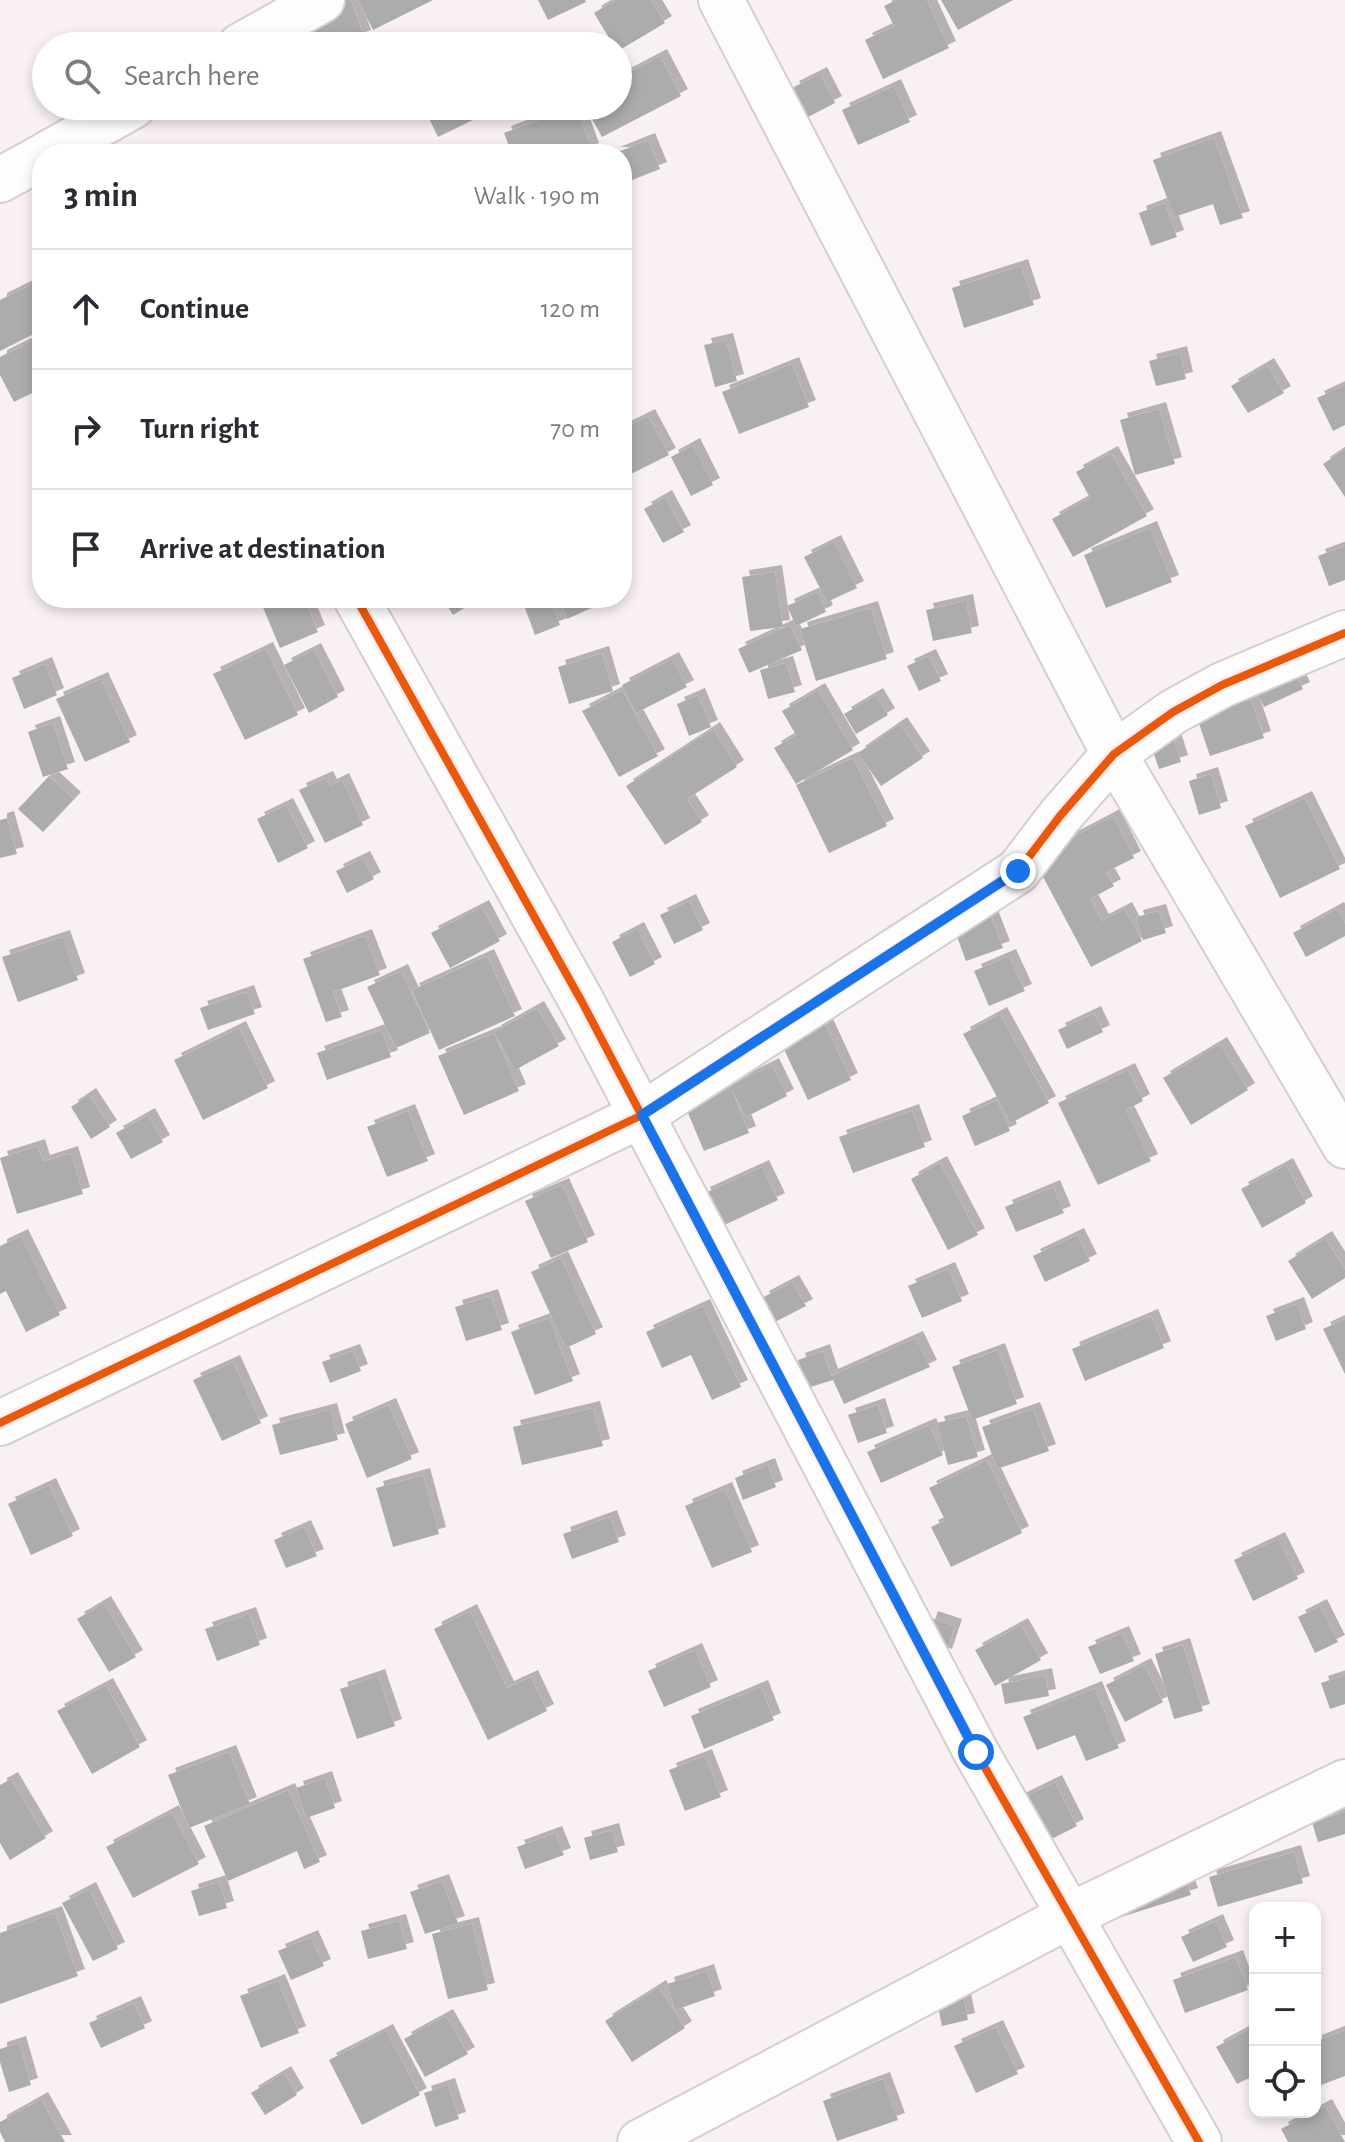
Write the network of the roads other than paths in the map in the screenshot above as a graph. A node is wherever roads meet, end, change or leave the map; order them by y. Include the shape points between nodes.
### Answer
1 (322, 0) edge
2 (721, 0) edge
3 (265, 32) edge
4 (120, 120) edge
5 (101, 141) edge
6 (32, 162) edge
7 (0, 180) edge
8 (362, 608) edge
9 (1345, 633) edge
10 (1114, 754) junction
11 (642, 1115) junction
12 (1345, 1146) edge
13 (0, 1423) edge
14 (1345, 1782) edge
15 (1069, 1916) junction
16 (640, 2142) edge
17 (1199, 2142) edge

1 - 3 street
2 - 10 street
4 - 5 street
6 - 7 street
8 - 11 street
9 - 10 street via 1222,685
10 - 11 street via 1018,871
10 - 12 street
11 - 13 street
11 - 15 street via 968,1737
14 - 15 street
15 - 16 street
15 - 17 street

